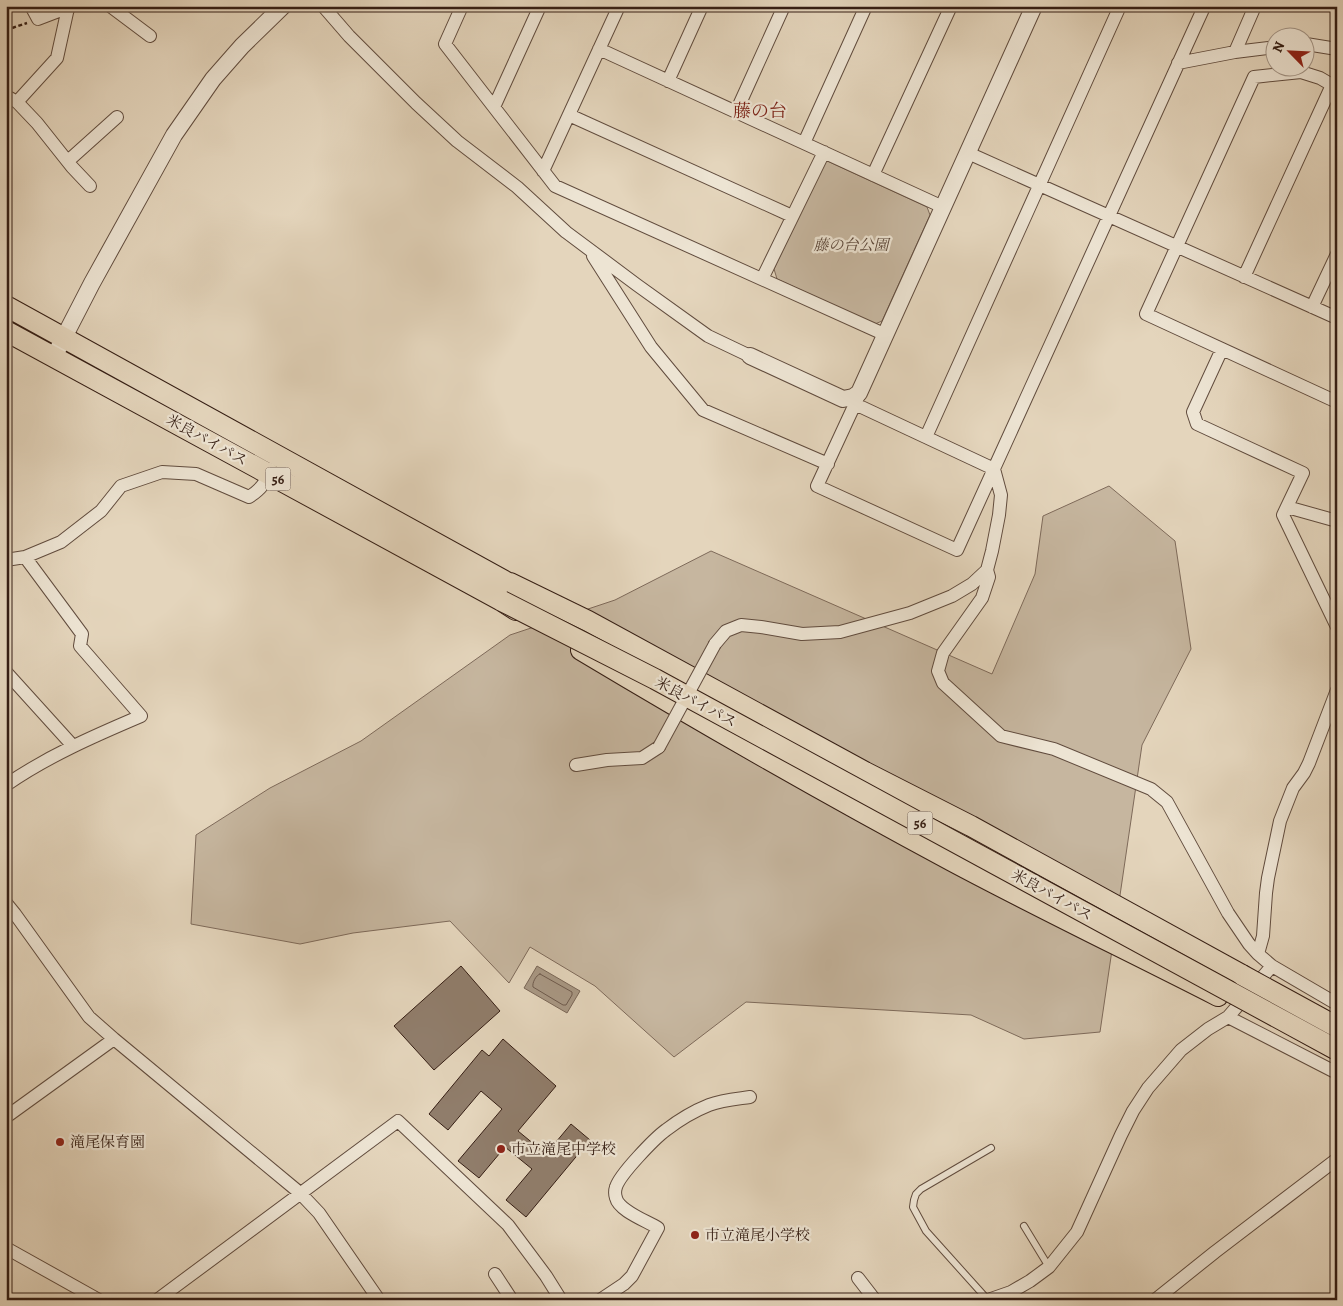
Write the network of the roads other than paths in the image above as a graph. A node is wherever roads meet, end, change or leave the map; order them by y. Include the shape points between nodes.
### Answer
1 (31, 6) edge
2 (110, 6) edge
3 (283, 6) edge
4 (323, 6) edge
5 (462, 6) edge
6 (540, 6) edge
7 (619, 6) edge
8 (702, 6) edge
9 (784, 6) edge
10 (866, 6) edge
11 (951, 6) edge
12 (1034, 6) edge
13 (1120, 6) edge
14 (1201, 6) edge
15 (1255, 6) edge
16 (70, 7) edge
17 (150, 36) dead end
18 (1316, 46) edge
19 (1266, 48) edge
20 (599, 49) junction
21 (1337, 49) edge
22 (1235, 52) junction
23 (1178, 63) junction
24 (668, 80) junction
25 (1335, 85) edge
26 (12, 99) edge
27 (494, 107) junction
28 (736, 112) junction
29 (569, 115) junction
30 (117, 117) dead end
31 (804, 143) junction
32 (824, 152) junction
33 (968, 153) junction
34 (68, 161) junction
35 (543, 171) junction
36 (873, 175) junction
37 (1040, 185) junction
38 (90, 186) dead end
39 (943, 207) junction
40 (792, 216) junction
41 (1109, 216) junction
42 (1177, 246) junction
43 (589, 250) junction
44 (1337, 254) edge
45 (1244, 277) junction
46 (762, 279) junction
47 (6, 306) edge
48 (1312, 307) junction
49 (1337, 318) edge
50 (6, 331) edge
51 (886, 335) junction
52 (64, 337) junction
53 (1222, 349) junction
54 (750, 356) joint
55 (54, 357) junction
56 (864, 384) junction
57 (1337, 402) edge
58 (854, 404) junction
59 (926, 437) junction
60 (275, 453) junction
61 (828, 464) junction
62 (994, 469) junction
63 (269, 474) junction
64 (1287, 507) junction
65 (1337, 521) edge
66 (25, 557) junction
67 (6, 560) edge
68 (987, 570) junction
69 (506, 592) junction
70 (1337, 627) edge
71 (6, 672) edge
72 (1337, 690) edge
73 (72, 746) junction
74 (576, 765) dead end
75 (6, 785) edge
76 (6, 903) edge
77 (1258, 954) junction
78 (1272, 966) junction
79 (1337, 1004) edge
80 (1228, 1017) junction
81 (1337, 1027) edge
82 (114, 1039) junction
83 (1337, 1040) edge
84 (1337, 1050) edge
85 (1337, 1060) edge
86 (1337, 1073) edge
87 (750, 1097) dead end
88 (6, 1117) edge
89 (991, 1148) dead end
90 (1337, 1159) edge
91 (300, 1194) junction
92 (1024, 1226) dead end
93 (6, 1248) edge
94 (1049, 1267) junction
95 (495, 1274) dead end
96 (858, 1278) dead end
97 (99, 1300) edge
98 (157, 1300) edge
99 (379, 1300) edge
100 (512, 1300) edge
101 (561, 1300) edge
102 (600, 1300) edge
103 (875, 1300) edge
104 (988, 1300) edge
105 (1155, 1300) edge

1 - 16 street via 38,19
2 - 17 street
3 - 52 street via 213,79 174,135
4 - 43 street via 356,43 457,141 517,187
5 - 27 street via 445,44
6 - 27 street
7 - 20 street
8 - 24 street
9 - 28 street
10 - 31 street
11 - 36 street
12 - 33 street
13 - 37 street
14 - 23 street via 1204,8
15 - 22 street
16 - 26 street via 57,58
18 - 21 street
19 - 22 street
20 - 24 street
20 - 29 street
22 - 23 street
23 - 41 street
24 - 28 street
25 - 42 street via 1301,72 1254,77
25 - 45 street
26 - 34 street
27 - 35 street
28 - 31 street
29 - 35 street
29 - 40 street
30 - 34 street
31 - 32 street
32 - 36 street
32 - 40 street
33 - 37 street
33 - 39 street
34 - 38 street
35 - 46 street via 555,186
36 - 39 street
37 - 41 street
37 - 59 street
39 - 51 street
40 - 46 street
41 - 42 street
41 - 62 street
42 - 45 street
42 - 53 street via 1146,314
43 - 54 street via 708,336
43 - 61 street via 651,347 703,410
44 - 48 street
45 - 48 street
46 - 51 street
47 - 52 main road, 56
48 - 49 street
50 - 55 main road, 56
51 - 56 street
52 - 55 street
52 - 60 main road, 米良バイパス / 56
53 - 57 street
53 - 64 street via 1193,412 1197,424 1303,473
54 - 56 street via 843,399 855,396
55 - 63 main road, 米良バイパス / 56
56 - 58 street
58 - 59 street
58 - 61 street
59 - 62 street
60 - 63 street
60 - 69 main road, 米良バイパス / 56
61 - 62 street via 817,486 957,550
62 - 68 street via 1001,495
63 - 66 street via 261,488 249,497 196,474 162,472 137,480 120,486 100,511 61,542
63 - 69 main road, 米良バイパス / 56
64 - 65 street
64 - 70 street via 1283,515
66 - 67 street
66 - 73 street via 82,634 80,646 141,716
68 - 74 street, bridge via 952,596 910,613 840,632 802,634 741,625 726,631 715,644 659,747 642,758
68 - 77 street via 989,577 982,598 943,653 938,671 942,683 1001,736 1054,749 1151,789 1167,802 1228,914
69 - 81 main road, bridge via 597,626
69 - 83 main road, 米良バイパス / 56 via 584,629
69 - 84 main road, 米良バイパス / 56, bridge via 655,679
69 - 85 main road via 559,638 851,807
71 - 73 street
72 - 77 street via 1309,763 1280,821 1268,878 1263,936
73 - 75 street
76 - 82 street via 90,1017
77 - 78 street
78 - 79 street
78 - 80 street
80 - 86 street
80 - 94 street via 1181,1050 1148,1088 1121,1135 1077,1232
82 - 88 street
82 - 91 street
87 - 102 street via 710,1105 690,1115 666,1130 627,1170 616,1186 615,1197 620,1207 658,1228 632,1276
89 - 104 lane via 921,1189 916,1194 913,1207 926,1231
90 - 105 street
91 - 98 street
91 - 99 street via 319,1213
91 - 101 street via 398,1121 508,1225
92 - 94 lane
93 - 97 street
94 - 104 street via 1011,1292
95 - 100 street
96 - 103 street

